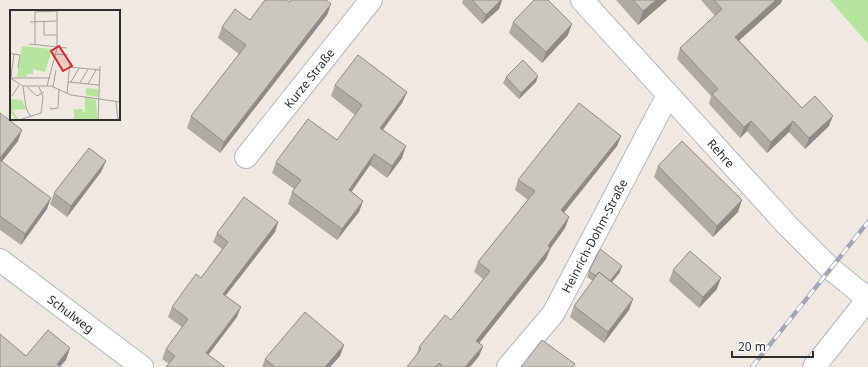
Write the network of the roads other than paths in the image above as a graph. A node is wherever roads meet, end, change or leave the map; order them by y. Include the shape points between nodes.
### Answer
1 (371, 0) edge
2 (582, 0) edge
3 (668, 95) junction
4 (246, 157) dead end
5 (1, 263) edge
6 (868, 299) edge
7 (142, 367) edge
8 (508, 367) edge
9 (814, 367) edge

1 - 4 street, Kurze Straße
2 - 3 street, Rehre
3 - 6 street, Rehre via 831,269
3 - 8 street, Heinrich-Dohm-Straße via 553,314
5 - 7 street, Schulweg
6 - 9 street

